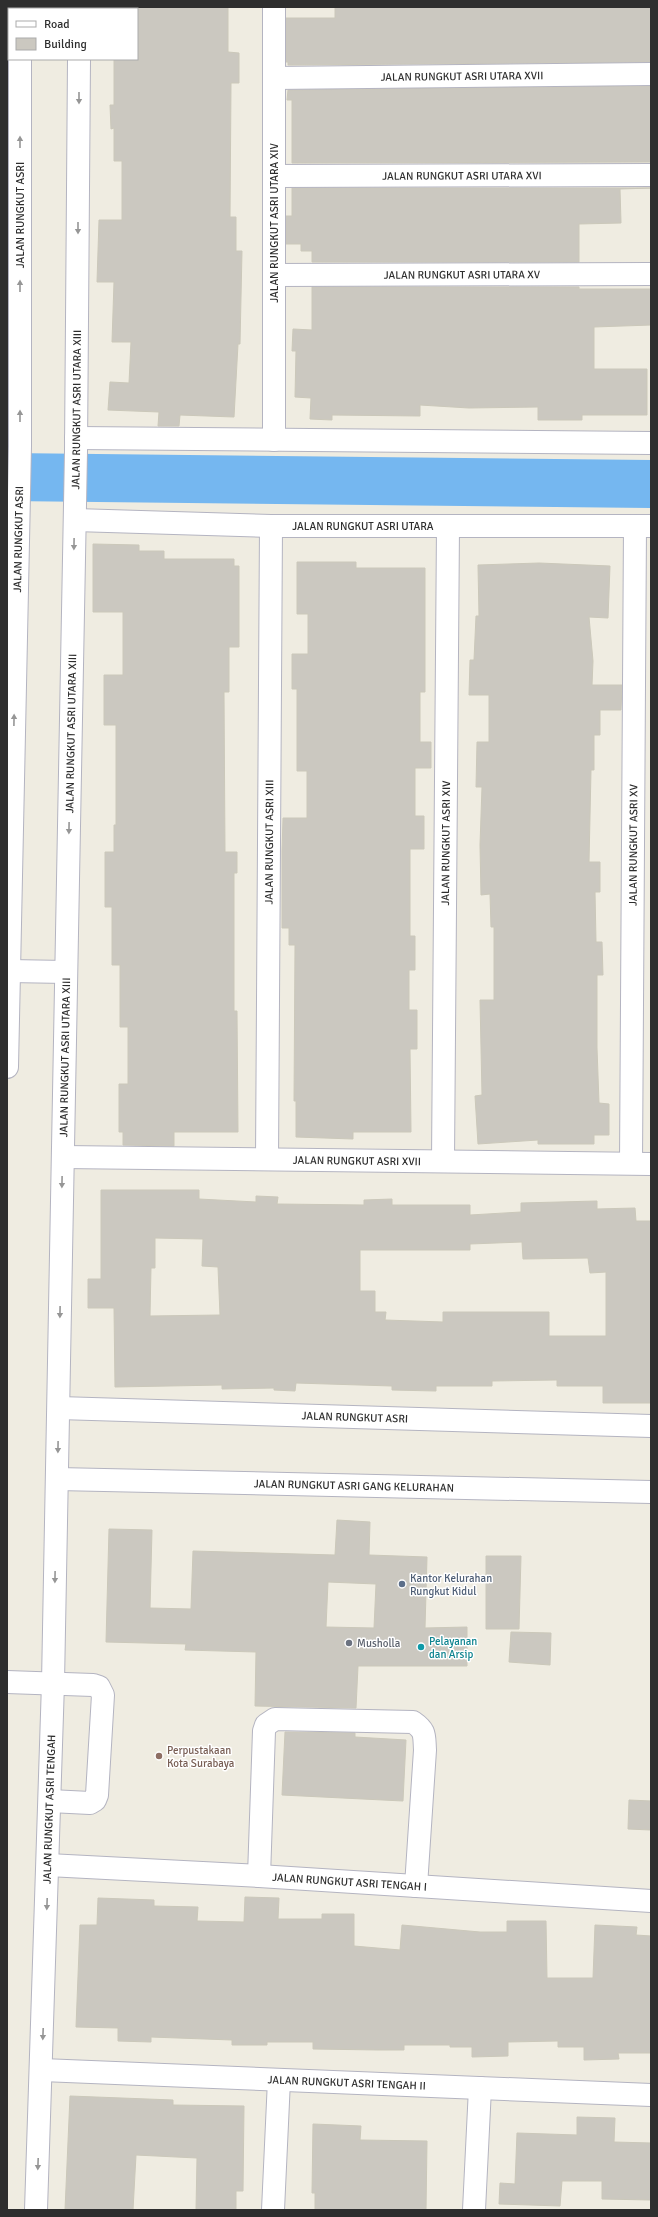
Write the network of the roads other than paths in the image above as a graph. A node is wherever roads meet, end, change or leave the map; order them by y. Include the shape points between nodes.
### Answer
1 (274, 7) edge
2 (20, 60) edge
3 (79, 60) edge
4 (651, 74) edge
5 (274, 78) junction
6 (651, 175) edge
7 (274, 176) junction
8 (651, 274) edge
9 (274, 275) junction
10 (274, 440) junction
11 (651, 443) edge
12 (76, 445) junction
13 (16, 449) edge
14 (75, 513) junction
15 (15, 522) edge
16 (271, 526) junction
17 (448, 526) junction
18 (643, 526) edge
19 (9, 971) junction
20 (66, 972) junction
21 (7, 1066) edge
22 (63, 1157) junction
23 (267, 1159) junction
24 (443, 1161) junction
25 (641, 1163) edge
26 (58, 1408) junction
27 (651, 1426) edge
28 (57, 1479) junction
29 (651, 1492) edge
30 (7, 1682) edge
31 (53, 1684) junction
32 (50, 1801) junction
33 (48, 1865) junction
34 (259, 1876) junction
35 (416, 1886) junction
36 (651, 1901) edge
37 (42, 2070) junction
38 (279, 2080) junction
39 (480, 2088) junction
40 (651, 2095) edge
41 (36, 2210) edge
42 (273, 2210) edge
43 (474, 2210) edge

1 - 5 street, JALAN RUNGKUT ASRI UTARA XIV
13 -> 2 street, JALAN RUNGKUT ASRI
3 -> 12 street, JALAN RUNGKUT ASRI UTARA XIII
4 - 5 street, JALAN RUNGKUT ASRI UTARA XVII
5 - 7 street, JALAN RUNGKUT ASRI UTARA XIV
6 - 7 street, JALAN RUNGKUT ASRI UTARA XVI
7 - 9 street, JALAN RUNGKUT ASRI UTARA XIV
8 - 9 street, JALAN RUNGKUT ASRI UTARA XV
9 - 10 street, JALAN RUNGKUT ASRI UTARA XIV
10 - 11 street
10 - 12 street
12 - 14 street, JALAN RUNGKUT ASRI UTARA XIII
13 - 15 street, JALAN RUNGKUT ASRI
14 - 16 street, JALAN RUNGKUT ASRI UTARA
14 -> 20 street, JALAN RUNGKUT ASRI UTARA XIII
19 -> 15 street, JALAN RUNGKUT ASRI
16 - 17 street, JALAN RUNGKUT ASRI UTARA
16 - 23 street, JALAN RUNGKUT ASRI XIII
17 - 18 street, JALAN RUNGKUT ASRI UTARA
17 - 24 street, JALAN RUNGKUT ASRI XIV
18 - 25 street, JALAN RUNGKUT ASRI XV
19 - 20 street
19 - 21 street, JALAN RUNGKUT ASRI
20 - 22 street, JALAN RUNGKUT ASRI UTARA XIII
22 - 23 street, JALAN RUNGKUT ASRI XVII
22 -> 26 street, JALAN RUNGKUT ASRI UTARA XIII
23 - 24 street, JALAN RUNGKUT ASRI XVII
24 - 25 street, JALAN RUNGKUT ASRI XVII
26 - 27 street, JALAN RUNGKUT ASRI
26 -> 28 street, JALAN RUNGKUT ASRI TENGAH
28 - 29 street, JALAN RUNGKUT ASRI GANG KELURAHAN
28 -> 31 street, JALAN RUNGKUT ASRI TENGAH
30 - 31 street
31 - 32 street, JALAN RUNGKUT ASRI TENGAH
31 - 32 street via 93,1685 99,1687 103,1695 98,1795 90,1803
32 - 33 street, JALAN RUNGKUT ASRI TENGAH
33 - 34 street, JALAN RUNGKUT ASRI TENGAH I
33 -> 37 street, JALAN RUNGKUT ASRI TENGAH
34 - 35 street, JALAN RUNGKUT ASRI TENGAH I
34 - 35 street via 266,1725 275,1718 413,1722 421,1727 424,1733 425,1750
35 - 36 street, JALAN RUNGKUT ASRI TENGAH I
37 - 38 street, JALAN RUNGKUT ASRI TENGAH II
37 -> 41 street, JALAN RUNGKUT ASRI TENGAH
38 - 39 street, JALAN RUNGKUT ASRI TENGAH II
38 - 42 street
39 - 40 street, JALAN RUNGKUT ASRI TENGAH II
39 - 43 street

